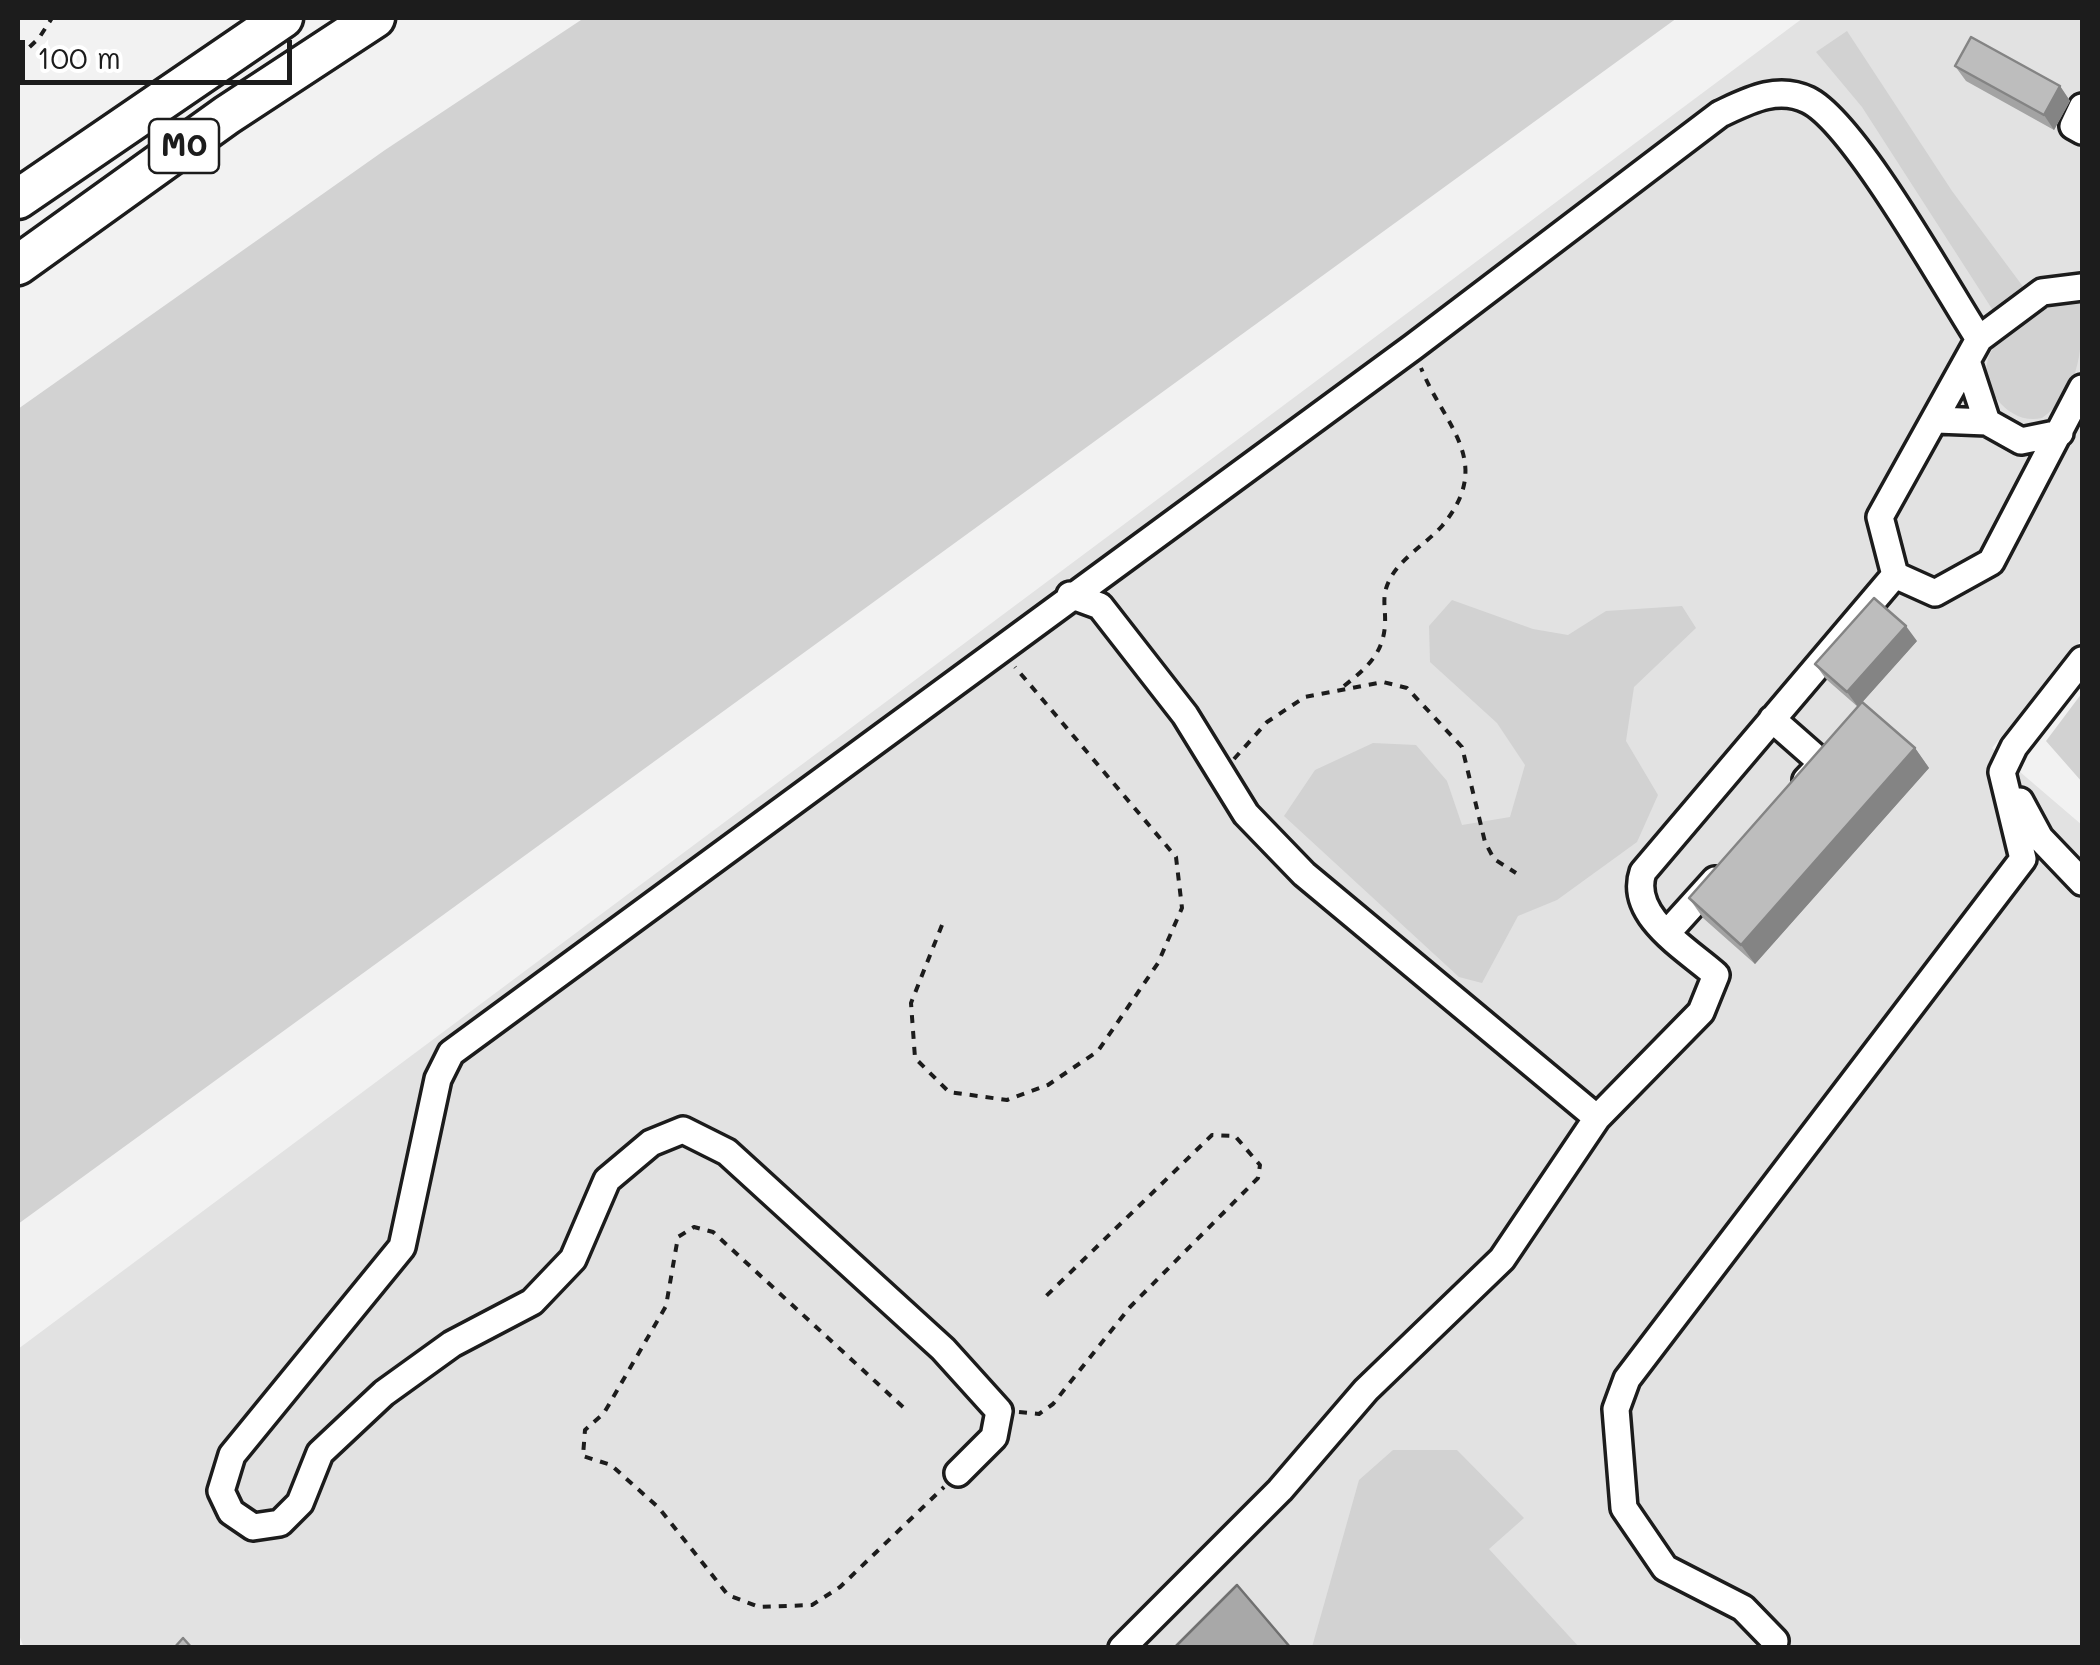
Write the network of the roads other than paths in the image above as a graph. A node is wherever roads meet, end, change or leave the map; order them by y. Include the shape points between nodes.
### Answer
1 (256, 18) edge
2 (283, 18) edge
3 (372, 22) edge
4 (205, 70) junction
5 (2082, 107) edge
6 (2082, 131) edge
7 (18, 199) edge
8 (18, 265) edge
9 (2082, 288) edge
10 (1979, 339) junction
11 (1968, 364) junction
12 (2082, 388) edge
13 (1936, 420) junction
14 (1987, 422) junction
15 (2060, 433) junction
16 (2021, 441) junction
17 (2037, 476) junction
18 (1894, 576) junction
19 (1070, 595) junction
20 (2082, 660) edge
21 (1772, 720) junction
22 (2003, 770) junction
23 (1783, 806) edge
24 (1732, 862) edge
25 (2082, 882) edge
26 (1668, 932) junction
27 (1597, 1118) junction
28 (958, 1473) road end
29 (1775, 1641) dead end
30 (1122, 1648) edge

1 - 4 highway
2 - 4 highway, M0
3 - 8 highway, M0
4 - 7 highway, M0
5 - 6 lane via 2073,126
9 - 10 lane via 2042,292
10 - 11 lane
10 - 19 lane via 1844,129 1807,99 1764,94 1720,114
11 - 13 lane
11 - 14 lane
12 - 15 lane
13 - 14 lane
13 - 18 lane via 1880,517
14 - 16 lane
15 - 16 lane
15 - 17 lane
16 - 17 lane
17 - 18 lane via 1991,562 1935,593
18 - 21 lane
19 - 27 lane via 1100,606 1185,715 1246,814 1304,874
19 - 28 lane via 451,1053 438,1079 402,1247 232,1456 221,1491 230,1512 253,1528 280,1523 300,1503 320,1453 384,1393 452,1344 532,1302 574,1259 606,1180 651,1142 683,1130 727,1152 943,1349 998,1411 994,1437
20 - 22 lane
21 - 23 lane via 1822,763
21 - 26 lane via 1642,872 1637,888 1647,913
22 - 25 lane via 2040,838
22 - 29 lane via 2023,859 1627,1378 1616,1410 1624,1508 1665,1568 1743,1608
24 - 26 lane
26 - 27 lane via 1716,975 1701,1012
27 - 30 lane via 1502,1259 1366,1390 1280,1490

